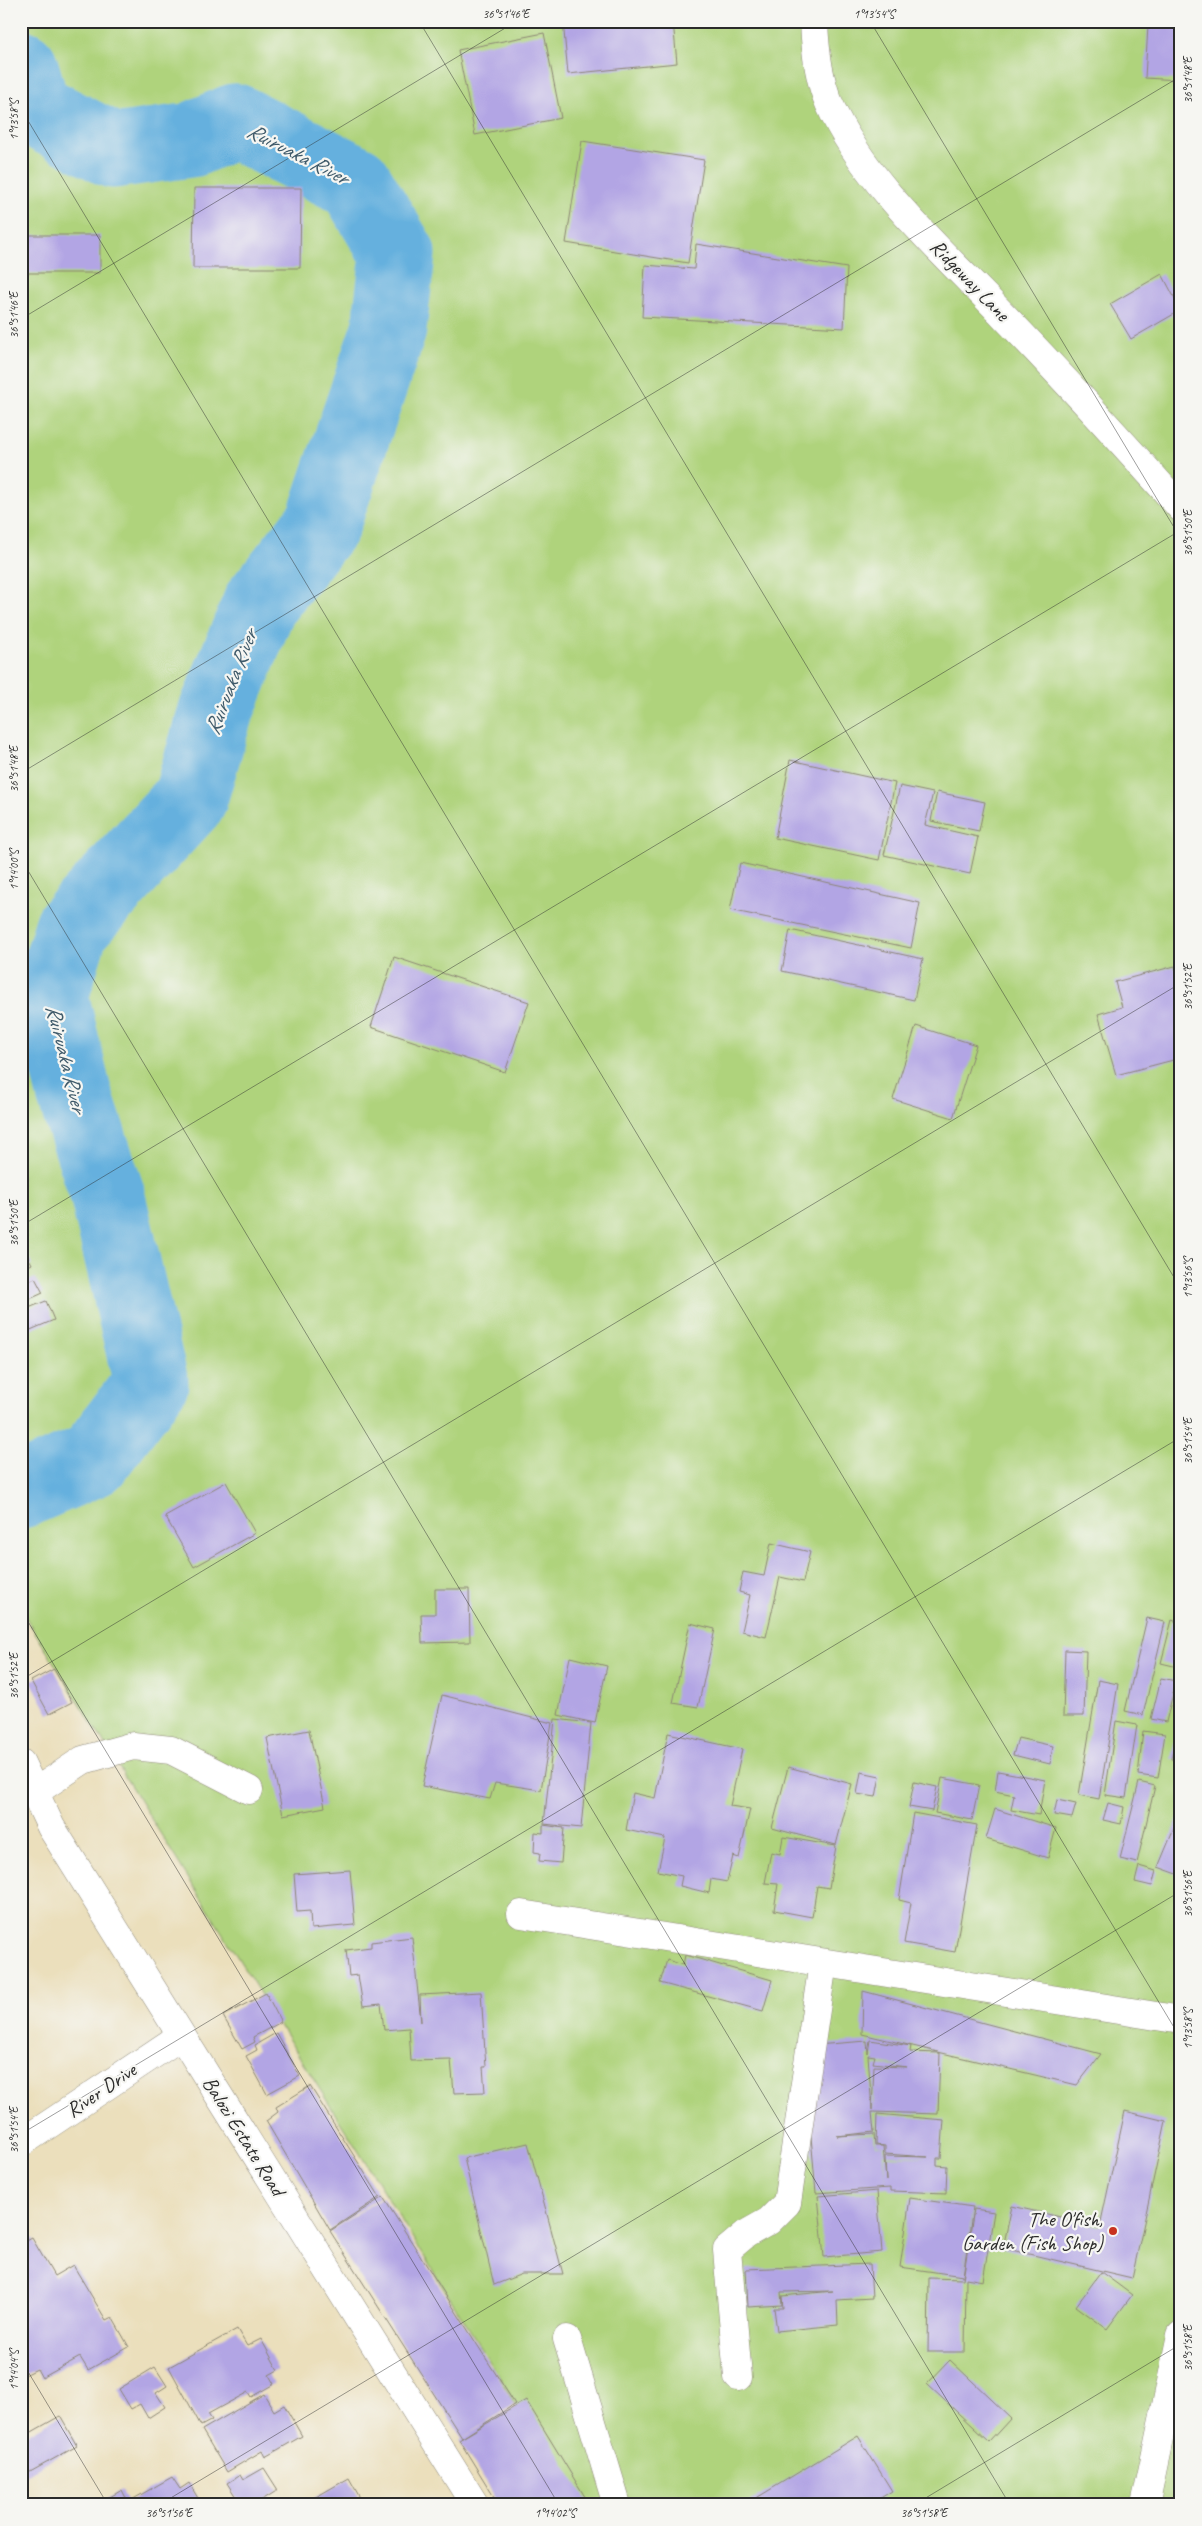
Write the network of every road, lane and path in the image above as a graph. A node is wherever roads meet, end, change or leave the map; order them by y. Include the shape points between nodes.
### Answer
1 (814, 21) edge
2 (1181, 507) edge
3 (21, 1763) edge
4 (249, 1790) dead end
5 (34, 1792) junction
6 (521, 1914) dead end
7 (823, 1963) junction
8 (1181, 2020) edge
9 (181, 2036) junction
10 (21, 2143) edge
11 (1181, 2335) edge
12 (567, 2339) dead end
13 (738, 2377) dead end
14 (475, 2505) edge
15 (617, 2505) edge
16 (1145, 2505) edge

1 - 2 street, Ridgeway Lane via 816,52 828,102 850,143 881,185 1072,386
3 - 5 street, Balozi Estate Road
4 - 5 street via 171,1750 133,1746 83,1760
5 - 9 street, Balozi Estate Road via 51,1827
6 - 7 street
7 - 8 street
7 - 13 street via 787,2202 769,2222 746,2234 727,2250
9 - 10 street, River Drive
9 - 14 street, Balozi Estate Road
11 - 16 street
12 - 15 street

